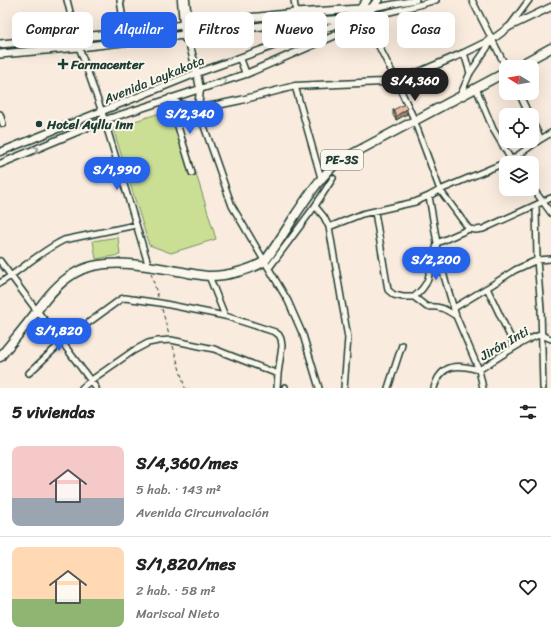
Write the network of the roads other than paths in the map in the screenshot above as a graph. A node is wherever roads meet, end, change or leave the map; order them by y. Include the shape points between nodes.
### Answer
1 (67, 0) edge
2 (120, 0) edge
3 (181, 0) edge
4 (186, 0) edge
5 (294, 0) edge
6 (367, 0) edge
7 (436, 0) edge
8 (472, 0) edge
9 (529, 0) edge
10 (375, 2) edge
11 (415, 2) edge
12 (551, 7) edge
13 (360, 9) junction
14 (70, 12) edge
15 (122, 12) edge
16 (186, 12) edge
17 (295, 12) edge
18 (311, 12) edge
19 (356, 12) edge
20 (362, 12) edge
21 (370, 12) edge
22 (388, 12) edge
23 (185, 20) edge
24 (509, 26) junction
25 (185, 34) edge
26 (492, 39) junction
27 (12, 43) edge
28 (0, 44) edge
29 (93, 45) edge
30 (68, 48) edge
31 (79, 48) edge
32 (191, 48) edge
33 (268, 48) edge
34 (303, 48) edge
35 (380, 48) edge
36 (551, 48) edge
37 (464, 53) junction
38 (0, 54) edge
39 (240, 58) junction
40 (502, 60) edge
41 (529, 60) edge
42 (198, 73) junction
43 (470, 73) junction
44 (246, 74) junction
45 (499, 76) edge
46 (396, 80) junction
47 (295, 86) junction
48 (476, 88) junction
49 (200, 89) junction
50 (460, 97) junction
51 (171, 100) junction
52 (198, 109) junction
53 (102, 112) junction
54 (0, 114) edge
55 (105, 120) junction
56 (414, 121) junction
57 (3, 124) dead end
58 (551, 133) edge
59 (539, 135) edge
60 (541, 139) junction
61 (0, 152) edge
62 (508, 156) edge
63 (520, 156) edge
64 (0, 164) edge
65 (499, 167) edge
66 (192, 173) dead end
67 (321, 178) junction
68 (333, 178) dead end
69 (440, 190) junction
70 (429, 196) junction
71 (539, 196) edge
72 (551, 198) edge
73 (543, 201) junction
74 (536, 205) junction
75 (315, 206) junction
76 (375, 212) junction
77 (551, 213) edge
78 (136, 225) junction
79 (329, 227) junction
80 (469, 229) junction
81 (437, 246) junction
82 (537, 260) junction
83 (551, 260) edge
84 (0, 261) edge
85 (149, 264) junction
86 (267, 265) junction
87 (11, 276) junction
88 (209, 276) junction
89 (0, 283) edge
90 (487, 288) junction
91 (414, 297) junction
92 (454, 308) junction
93 (35, 309) junction
94 (225, 316) junction
95 (456, 316) junction
96 (542, 335) junction
97 (551, 338) edge
98 (62, 342) junction
99 (402, 345) dead end
100 (515, 347) junction
101 (0, 350) edge
102 (0, 357) edge
103 (479, 370) junction
104 (30, 373) dead end
105 (278, 374) junction
106 (90, 380) junction
107 (82, 388) edge
108 (96, 388) edge
109 (277, 388) edge
110 (319, 388) edge
111 (344, 388) edge
112 (388, 388) edge
113 (434, 388) edge
114 (483, 388) edge
115 (543, 388) edge

1 - 14 street
2 - 15 street
3 - 23 street
4 - 16 street
5 - 17 street
6 - 13 main road
7 - 11 street
8 - 26 street
9 - 24 street
10 - 11 street
10 - 13 main road
10 - 21 main road
11 - 22 street
12 - 24 street
13 - 18 main road
13 - 19 street, Avenida Laykakota
13 - 20 street
24 - 26 street
25 - 29 main road
26 - 37 street
26 - 40 street
26 - 43 street
27 - 28 main road
30 - 38 main road
31 - 53 street
32 - 42 street
33 - 39 street, Avenida Laykakota
34 - 44 street, Avenida Laykakota
35 - 46 street
36 - 41 highway
37 - 43 street
37 - 46 street
39 - 42 street, Avenida Laykakota
39 - 44 street
42 - 49 street
42 - 53 street, Avenida Laykakota
43 - 50 street
49 -> 44 street, Avenida Laykakota
45 - 48 highway, PE-3S
46 - 47 street
46 - 56 street
47 - 52 street
47 - 67 street
48 - 50 highway, PE-3S
48 - 62 street via 493,130
49 - 51 street, Avenida Laykakota
49 - 52 street
50 - 56 highway, PE-3S
51 - 52 street
51 - 55 street, Avenida Laykakota
51 - 66 street
52 - 86 street via 232,206
53 - 55 street
53 - 61 street, Avenida Laykakota
54 - 57 street
64 -> 55 street, Avenida Laykakota
55 - 78 street
56 - 67 highway, PE-3S via 339,161
56 - 69 street
58 - 60 street
59 - 60 street
60 - 63 street
65 - 69 street
67 - 86 highway, PE-3S
68 - 75 street
69 - 70 street
69 - 80 street
70 - 76 street
70 - 81 street
71 - 73 street
72 - 73 street
73 - 74 street
73 - 77 street
74 - 80 street via 483,229
74 - 82 street
75 - 79 street
75 - 86 street
76 - 79 street via 362,214
76 - 91 street via 388,290 394,296
78 - 85 street
78 - 87 street via 54,244
79 - 111 street via 348,338
80 - 81 street
81 - 91 street via 430,260 428,279
81 - 92 street
82 - 83 street
82 - 90 street via 515,270
82 - 96 street
84 - 87 street
85 - 88 highway via 191,269
85 - 93 highway via 110,259 92,261 73,268 56,281
86 - 88 highway via 261,264 227,274
86 - 110 street via 288,301 303,335
87 - 89 street
87 - 93 street
88 - 94 street
90 - 92 street
90 - 100 street
91 - 95 street via 427,307 436,306
92 - 95 street
93 - 98 street
93 - 101 highway
93 - 102 highway
94 - 98 street via 126,298 120,299
94 - 105 street via 279,335 282,346
95 - 103 street
96 - 97 street, Jirón Inti
96 - 100 street, Jirón Inti
96 - 115 street
98 - 104 street
98 - 106 street
99 - 112 street
100 - 103 street, Jirón Inti
103 - 113 street, Jirón Inti via 450,367 443,372
103 - 114 street
105 - 106 street via 214,349 171,340 148,343
105 - 109 street
106 - 107 street
106 - 108 street

